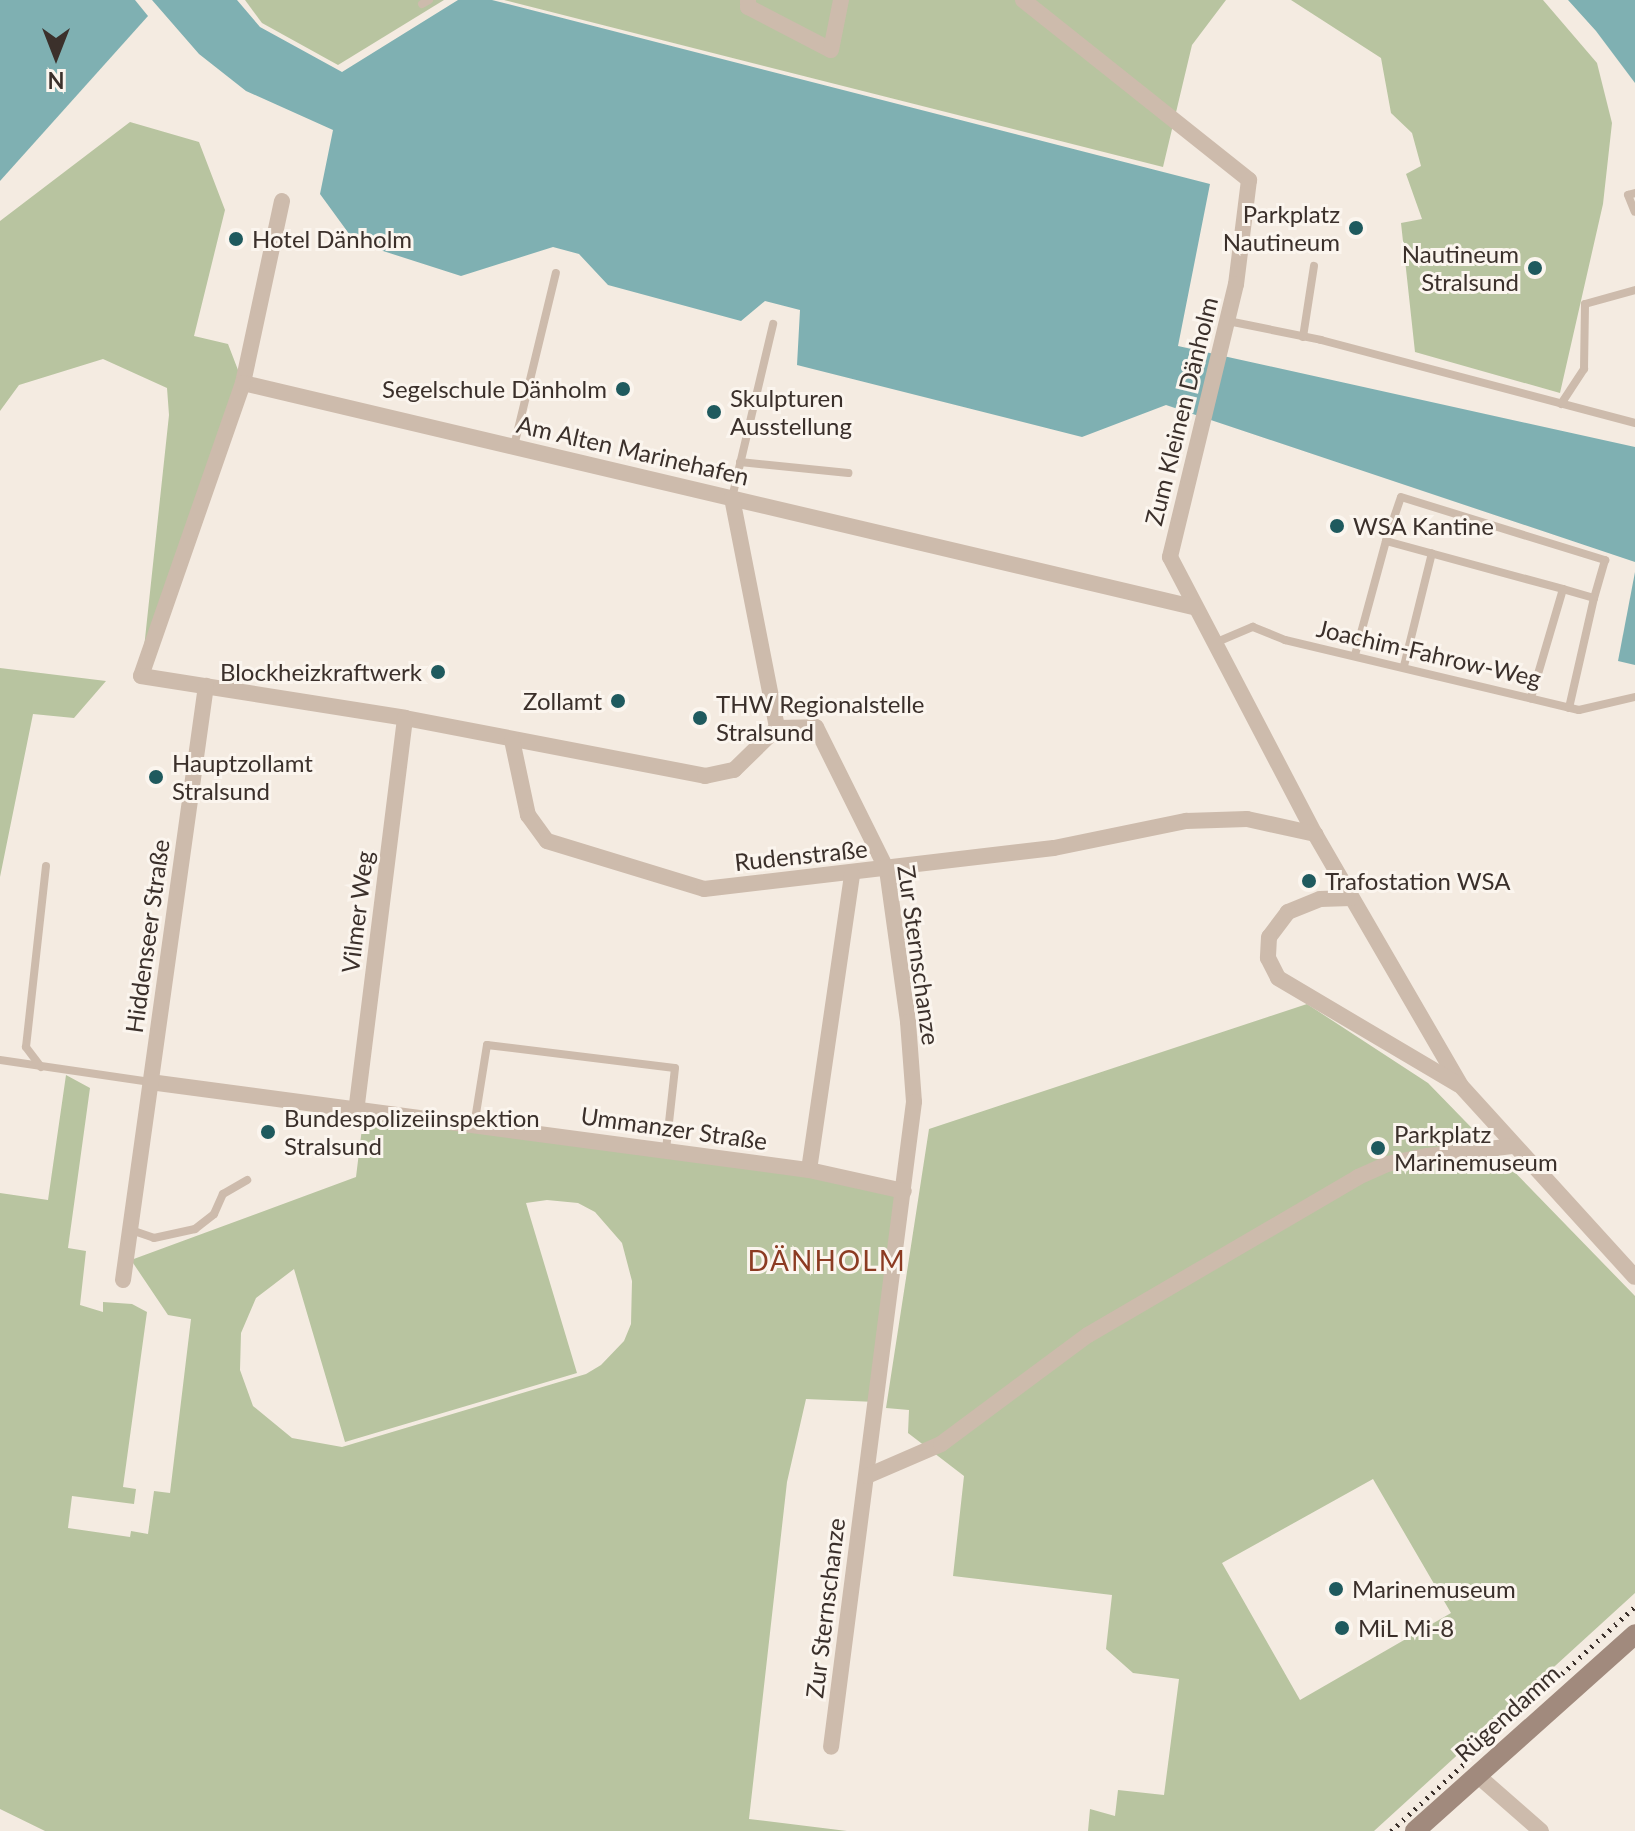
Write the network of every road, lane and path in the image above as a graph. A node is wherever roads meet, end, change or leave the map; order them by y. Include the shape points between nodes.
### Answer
1 (748, 0) edge
2 (841, 0) edge
3 (1023, 0) edge
4 (1635, 193) edge
5 (282, 201) dead end
6 (1635, 212) edge
7 (1314, 266) dead end
8 (556, 273) dead end
9 (1635, 290) edge
10 (1228, 321) junction
11 (773, 324) dead end
12 (1303, 337) junction
13 (243, 383) junction
14 (1561, 404) junction
15 (1635, 423) edge
16 (514, 446) junction
17 (740, 462) junction
18 (848, 473) dead end
19 (732, 498) junction
20 (1386, 541) junction
21 (1432, 553) junction
22 (1563, 589) junction
23 (1594, 598) junction
24 (1193, 607) junction
25 (1217, 642) junction
26 (1355, 655) junction
27 (1404, 666) junction
28 (206, 686) junction
29 (1635, 697) edge
30 (1531, 698) junction
31 (1569, 708) junction
32 (405, 718) junction
33 (777, 728) junction
34 (512, 740) junction
35 (1315, 834) junction
36 (46, 866) dead end
37 (887, 870) junction
38 (852, 875) junction
39 (1351, 898) junction
40 (0, 1060) edge
41 (41, 1067) junction
42 (150, 1082) junction
43 (1461, 1086) junction
44 (356, 1112) junction
45 (474, 1126) junction
46 (1514, 1146) junction
47 (666, 1151) junction
48 (809, 1170) junction
49 (247, 1180) dead end
50 (904, 1191) junction
51 (130, 1230) junction
52 (1635, 1277) edge
53 (123, 1280) dead end
54 (867, 1476) junction
55 (1635, 1634) edge
56 (831, 1747) dead end
57 (1477, 1775) junction
58 (1415, 1831) edge
59 (1541, 1831) edge

1 - 2 street via 748,7 831,50
3 - 10 street, Zum Kleinen Dänholm via 1249,180
4 - 6 lane via 1628,195
5 - 13 street
7 - 12 lane
8 - 16 lane
9 - 14 lane via 1585,304 1584,369
10 - 12 lane
10 - 24 street, Zum Kleinen Dänholm via 1170,557
11 - 17 lane
12 - 14 lane
13 - 16 street, Am Alten Marinehafen
13 - 28 street via 141,676
14 - 15 lane
16 - 19 street, Am Alten Marinehafen
17 - 18 lane
17 - 19 lane
19 - 24 street, Am Alten Marinehafen
19 - 33 street
20 - 21 lane
20 - 23 lane via 1401,497 1605,560
20 - 26 lane
21 - 22 lane
21 - 27 lane
22 - 23 lane
22 - 30 lane
23 - 31 lane
24 - 25 street, Zum Kleinen Dänholm
25 - 26 lane, Joachim-Fahrow-Weg via 1253,627
25 - 35 street, Zum Kleinen Dänholm
26 - 27 lane, Joachim-Fahrow-Weg
27 - 30 lane, Joachim-Fahrow-Weg
28 - 32 street
28 - 42 street, Hiddenseer Straße
29 - 31 lane, Joachim-Fahrow-Weg
30 - 31 lane, Joachim-Fahrow-Weg
32 - 34 street
32 - 44 street, Vilmer Weg
33 - 34 street via 734,770 705,776
33 - 37 street, Zur Sternschanze via 816,727
34 - 38 street, Rudenstraße via 528,815 547,841 704,889
35 - 37 street, Rudenstraße via 1247,819 1186,821 1054,848
35 - 39 street, Zum Kleinen Dänholm
36 - 41 lane via 26,1047
37 - 38 street, Rudenstraße
37 - 50 street, Zur Sternschanze via 914,1102
38 - 48 street
39 - 43 street, Zum Kleinen Dänholm
39 - 43 street, Zum Kleinen Dänholm via 1320,899 1288,912 1269,937 1268,958 1278,978
40 - 41 lane
41 - 42 lane
42 - 44 street, Ummanzer Straße
42 - 51 street, Hiddenseer Straße
43 - 46 street, Zum Kleinen Dänholm
44 - 45 street, Ummanzer Straße
45 - 47 street, Ummanzer Straße
45 - 47 lane via 487,1045 675,1068
46 - 52 street, Zum Kleinen Dänholm
46 - 54 street via 1427,1156 1358,1177 1088,1335 941,1444
47 - 48 street, Ummanzer Straße
48 - 50 street, Ummanzer Straße
49 - 51 lane via 223,1194 214,1214 195,1229 154,1238
50 - 54 street, Zur Sternschanze
51 - 53 street, Hiddenseer Straße
54 - 56 street, Zur Sternschanze
55 - 57 main road, Rügendamm
57 - 58 main road, Rügendamm
57 - 59 street

